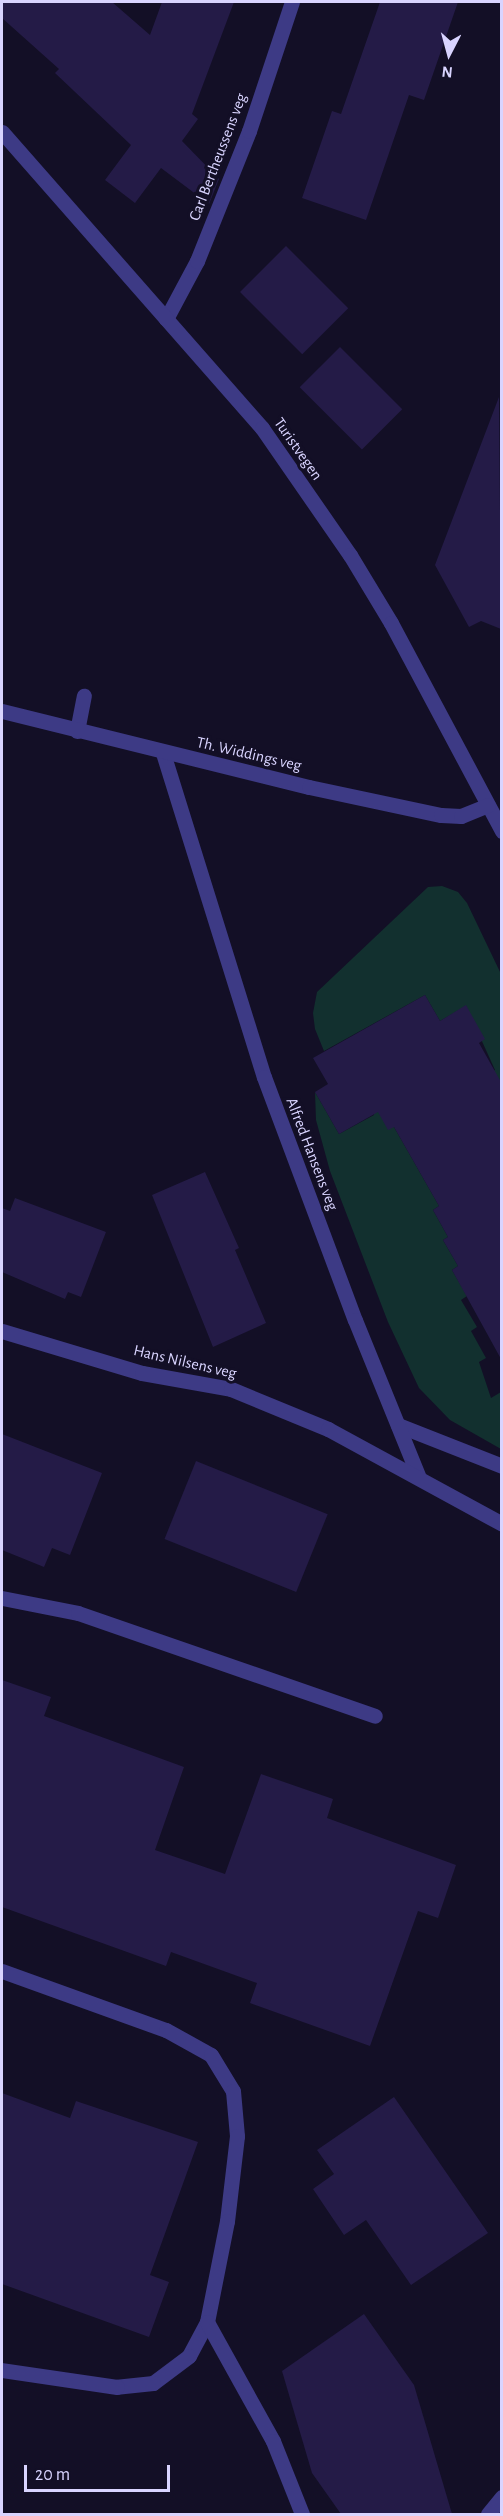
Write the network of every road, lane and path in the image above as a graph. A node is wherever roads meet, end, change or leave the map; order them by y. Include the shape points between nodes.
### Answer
1 (292, 2) edge
2 (2, 132) edge
3 (166, 319) junction
4 (84, 696) dead end
5 (2, 711) edge
6 (77, 731) junction
7 (163, 753) junction
8 (488, 806) junction
9 (501, 831) edge
10 (2, 1331) edge
11 (398, 1425) junction
12 (501, 1466) edge
13 (419, 1478) junction
14 (499, 1523) edge
15 (2, 1598) edge
16 (375, 1716) dead end
17 (2, 1971) edge
18 (207, 2322) junction
19 (2, 2370) edge
20 (501, 2497) edge
21 (302, 2514) edge
22 (488, 2514) edge

1 - 3 street, Carl Bertheussens veg via 198,261
2 - 3 street, Turistvegen
3 - 8 street, Turistvegen via 262,428 350,555
4 - 6 street
5 - 6 street, Th. Widdings veg
6 - 7 street, Th. Widdings veg
7 - 8 street, Th. Widdings veg via 441,815 461,816
7 - 11 street, Alfred Hansens veg via 264,1077
8 - 9 street, Turistvegen
10 - 13 street, Hans Nilsens veg via 142,1373 231,1389 328,1430
11 - 12 street
11 - 13 street, Alfred Hansens veg
13 - 14 street
15 - 16 street via 78,1613
17 - 18 street via 166,2030 211,2055 233,2091 237,2136 227,2221
18 - 19 street via 189,2356 153,2382 100,2386
18 - 21 street via 273,2441
20 - 22 street

